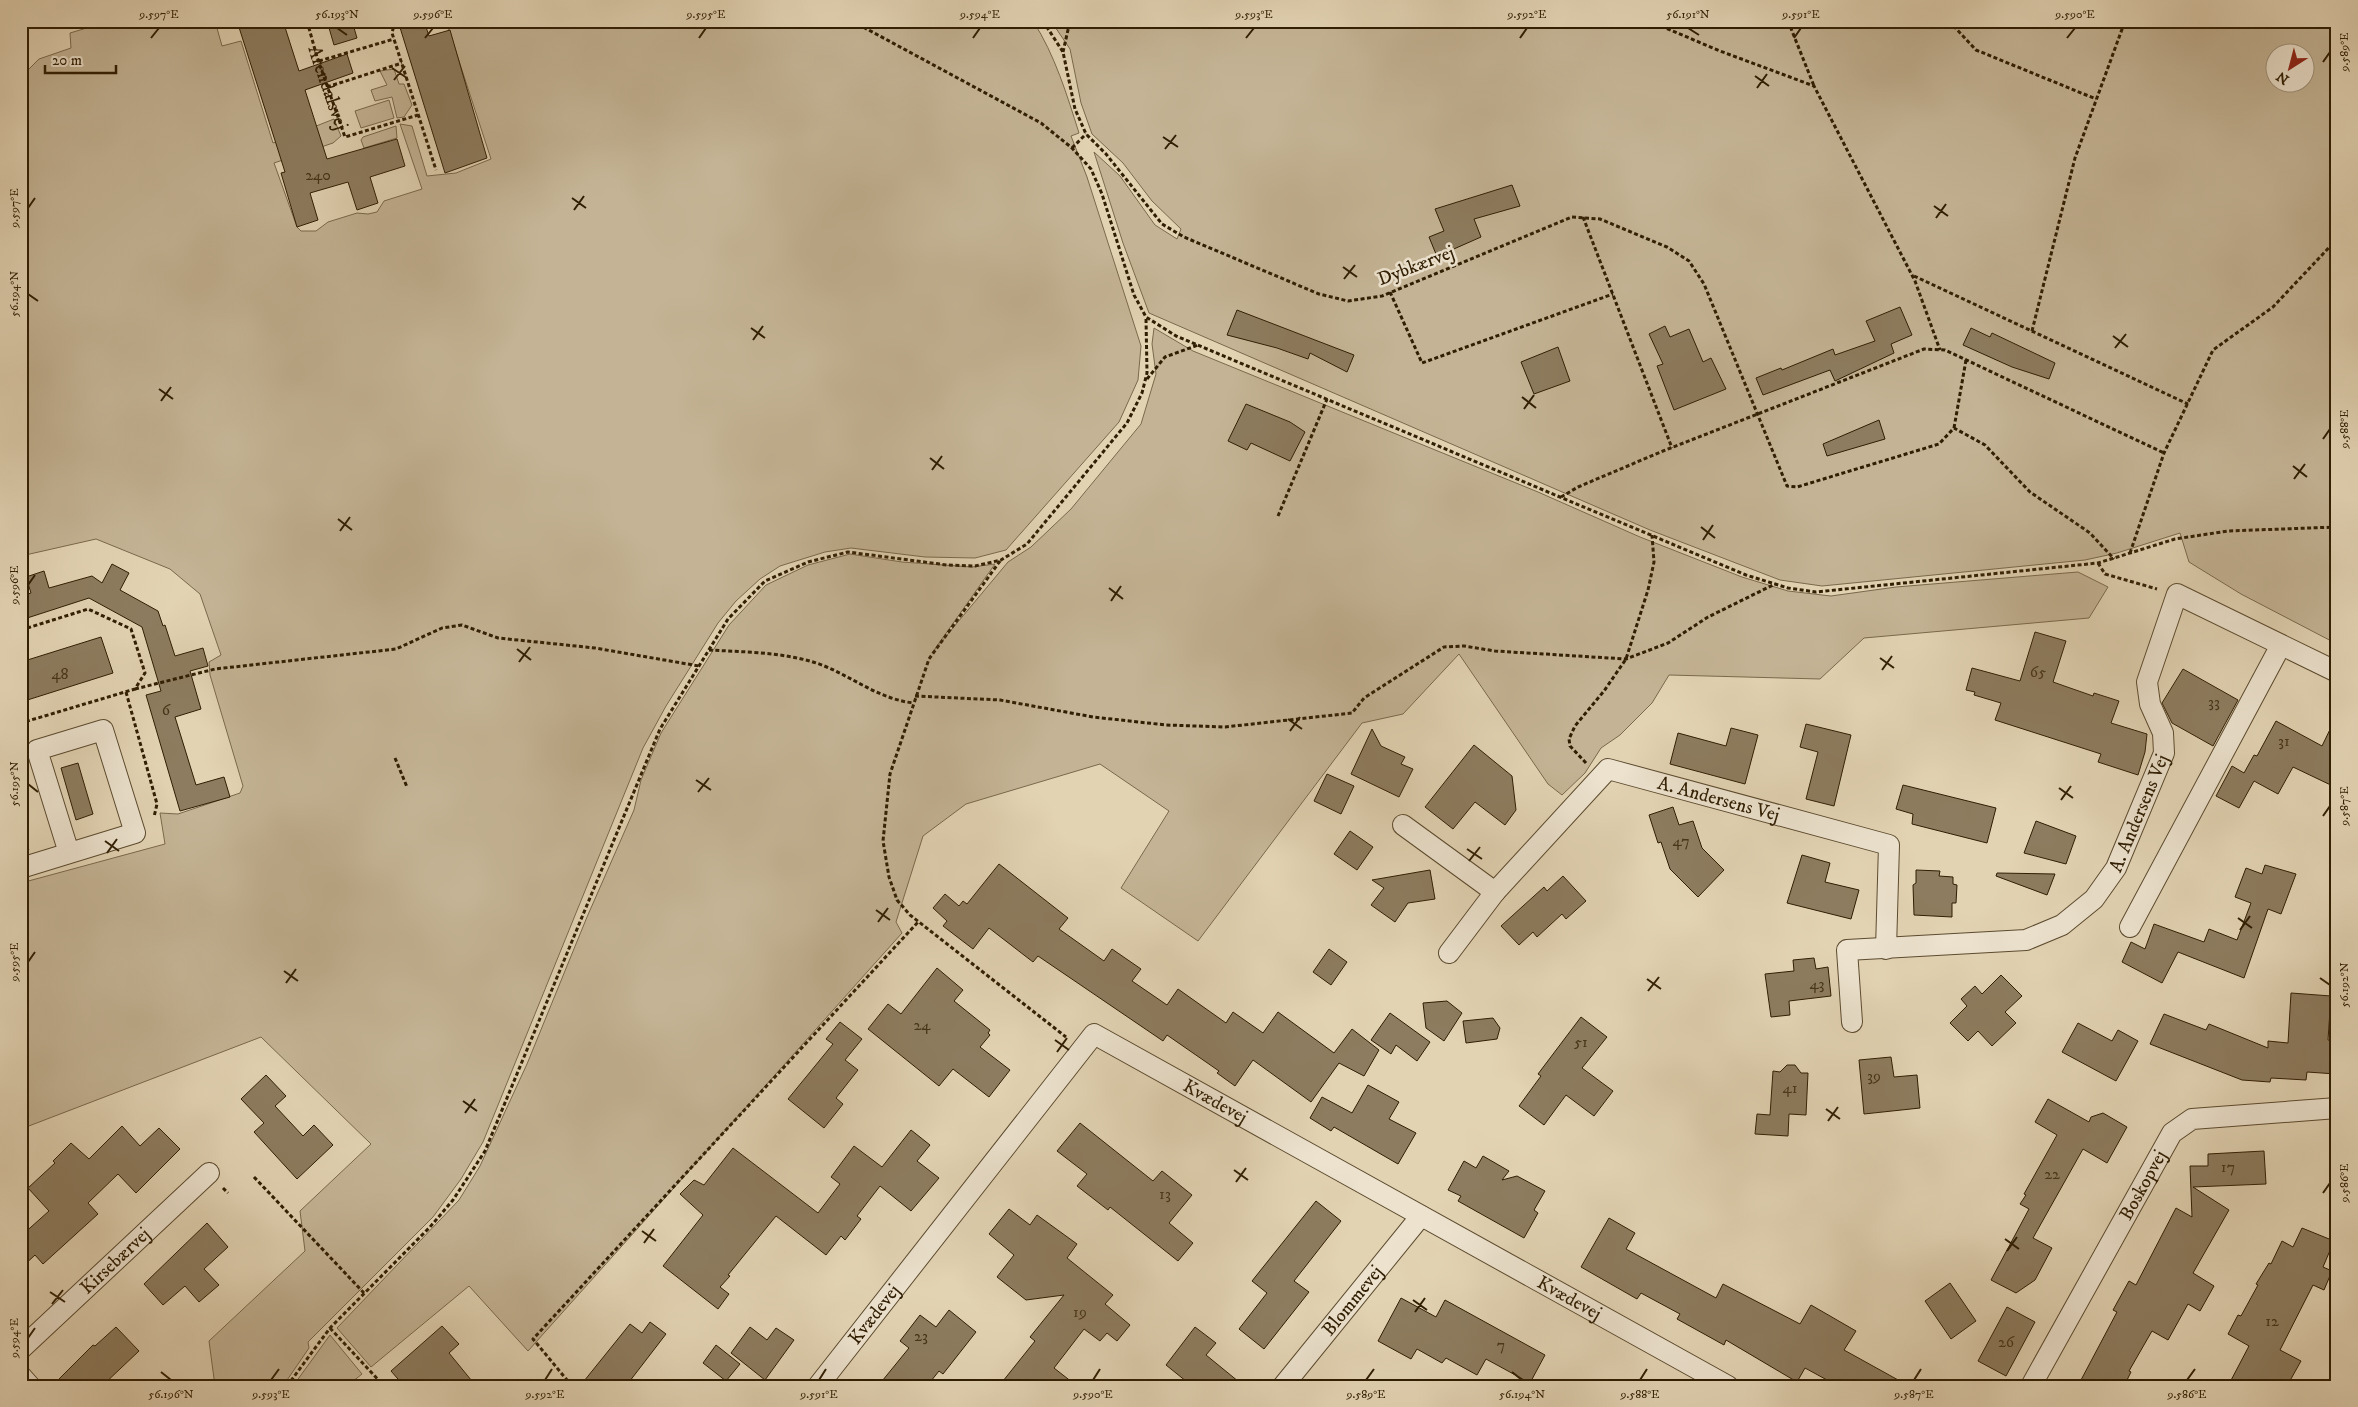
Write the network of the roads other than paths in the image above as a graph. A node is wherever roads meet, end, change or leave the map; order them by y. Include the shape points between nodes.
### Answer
1 (2281, 645) junction
2 (2337, 672) edge
3 (1402, 825) dead end
4 (69, 853) junction
5 (21, 868) edge
6 (1495, 892) junction
7 (2130, 928) dead end
8 (1886, 949) junction
9 (1449, 952) dead end
10 (1852, 1022) dead end
11 (2337, 1108) edge
12 (209, 1173) dead end
13 (1421, 1216) junction
14 (21, 1349) edge
15 (21, 1376) edge
16 (30, 1386) edge
17 (818, 1386) edge
18 (1284, 1386) edge
19 (1728, 1386) edge
20 (2031, 1386) edge

1 - 2 street
1 - 7 street
1 - 8 street, A. Andersens Vej via 2177,594 2147,682 2150,704 2163,733 2164,753 2116,868 2094,899 2062,925 2026,940
3 - 6 street
4 - 4 street via 37,750 103,730 135,833
4 - 5 street
6 - 8 street, A. Andersens Vej via 1608,769 1889,845
6 - 9 street
8 - 10 street, A. Andersens Vej via 1847,950
11 - 20 street, Boskopvej via 2192,1120 2172,1133
12 - 14 street, Kirsebærvej
13 - 17 street, Kvædevej via 1094,1034
13 - 18 street, Blommevej
13 - 19 street, Kvædevej
15 - 16 street

